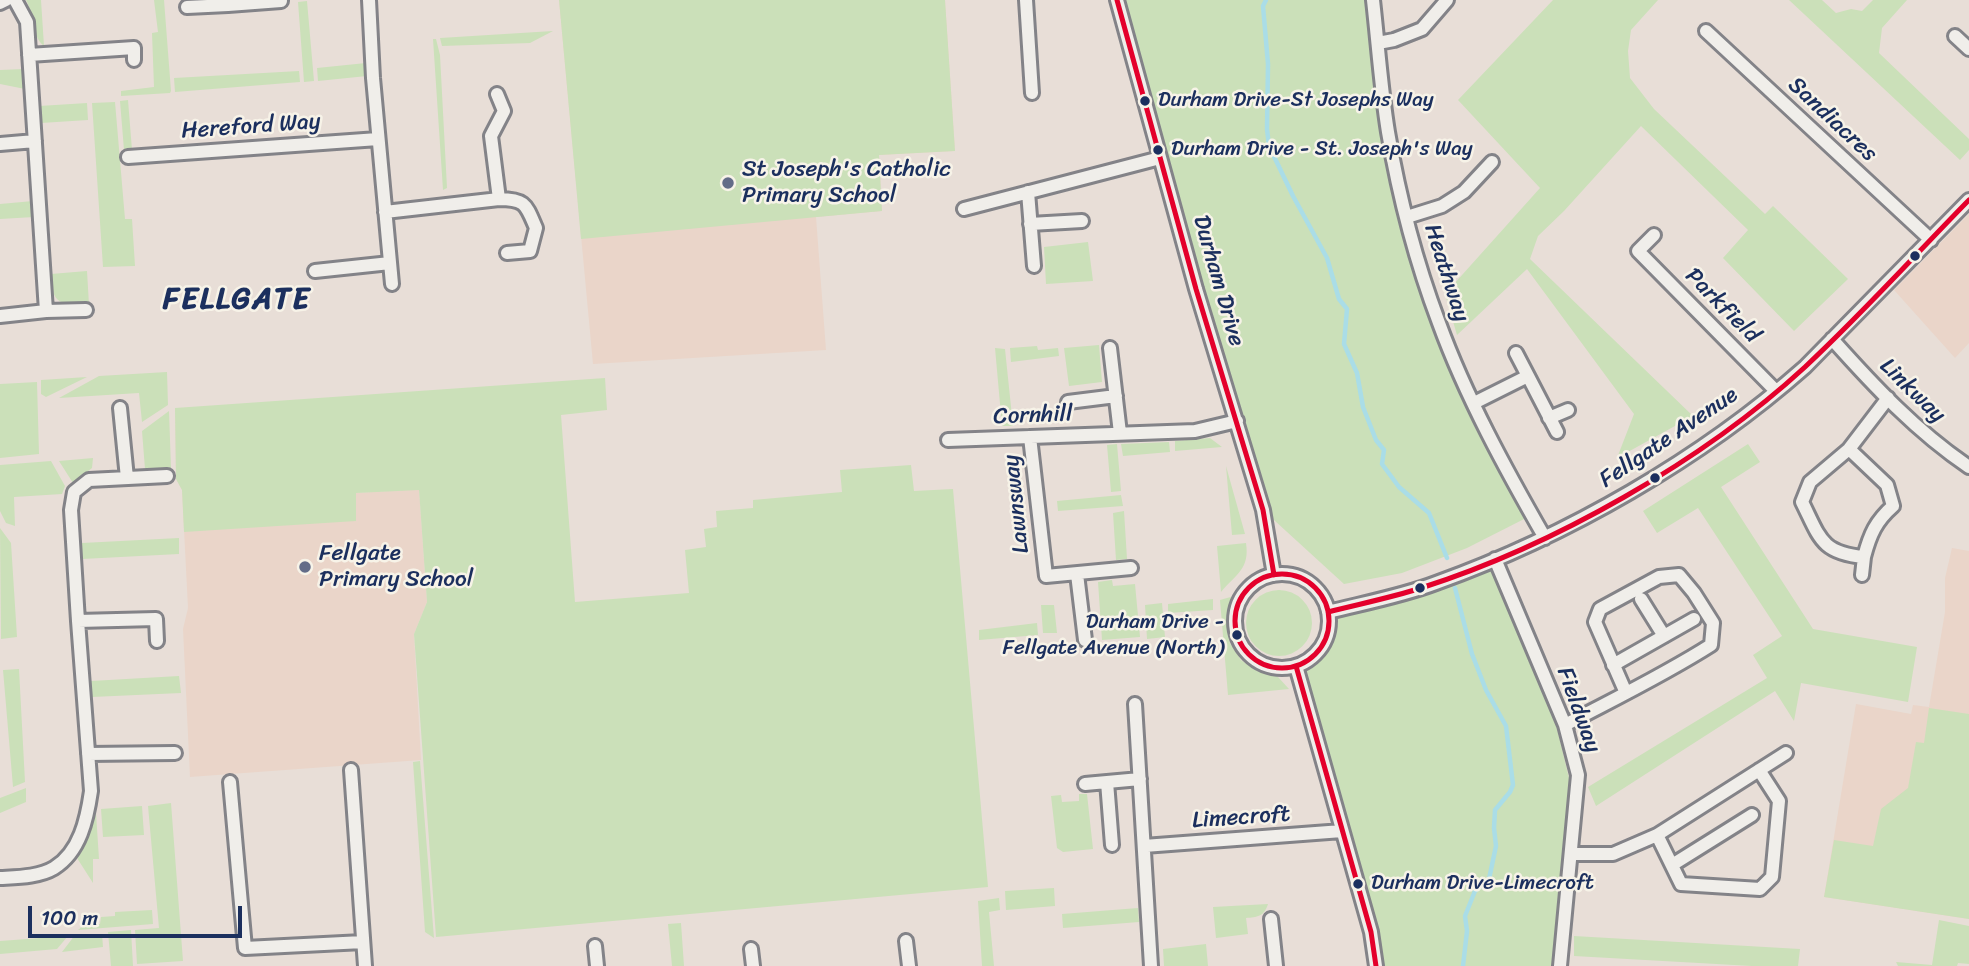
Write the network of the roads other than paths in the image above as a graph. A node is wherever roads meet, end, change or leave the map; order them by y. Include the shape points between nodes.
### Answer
1 (6, 0) edge
2 (15, 0) edge
3 (369, 0) edge
4 (1026, 0) edge
5 (1117, 0) edge
6 (1373, 0) edge
7 (1447, 0) edge
8 (281, 1) edge
9 (228, 2) edge
10 (0, 3) edge
11 (187, 7) dead end
12 (1706, 31) dead end
13 (1378, 43) junction
14 (29, 55) junction
15 (134, 60) dead end
16 (1032, 93) dead end
17 (497, 94) dead end
18 (378, 139) junction
19 (35, 141) junction
20 (0, 144) edge
21 (128, 157) dead end
22 (1160, 158) junction
23 (1492, 162) dead end
24 (1028, 192) junction
25 (499, 199) junction
26 (1969, 200) edge
27 (964, 209) dead end
28 (385, 212) junction
29 (1406, 217) junction
30 (1082, 221) dead end
31 (1030, 224) junction
32 (1654, 235) dead end
33 (1931, 240) junction
34 (507, 253) dead end
35 (390, 263) junction
36 (1034, 266) dead end
37 (315, 271) dead end
38 (392, 284) dead end
39 (86, 310) dead end
40 (46, 311) junction
41 (0, 316) edge
42 (1832, 339) junction
43 (1110, 348) dead end
44 (1516, 352) dead end
45 (1528, 376) junction
46 (1776, 391) junction
47 (1116, 396) junction
48 (1888, 398) junction
49 (1068, 402) dead end
50 (1474, 403) junction
51 (120, 408) dead end
52 (1568, 410) dead end
53 (1549, 418) junction
54 (1237, 421) junction
55 (1557, 432) dead end
56 (1121, 433) junction
57 (1030, 437) junction
58 (948, 440) dead end
59 (1849, 449) junction
60 (1969, 467) edge
61 (167, 475) dead end
62 (127, 478) junction
63 (1545, 538) junction
64 (1864, 557) junction
65 (1495, 559) junction
66 (1131, 568) dead end
67 (1077, 574) junction
68 (1273, 575) junction
69 (1862, 575) dead end
70 (1641, 599) dead end
71 (1328, 612) junction
72 (1694, 619) dead end
73 (78, 621) junction
74 (1664, 636) junction
75 (1085, 640) dead end
76 (157, 641) dead end
77 (1613, 665) junction
78 (1296, 666) junction
79 (1626, 693) junction
80 (1135, 704) dead end
81 (1565, 725) junction
82 (174, 753) dead end
83 (1786, 753) dead end
84 (88, 754) junction
85 (351, 769) dead end
86 (1759, 770) junction
87 (1140, 779) junction
88 (230, 782) dead end
89 (1107, 782) junction
90 (1085, 784) dead end
91 (1752, 815) dead end
92 (1342, 831) junction
93 (1657, 835) junction
94 (1112, 845) dead end
95 (1144, 846) junction
96 (1571, 854) junction
97 (1672, 865) junction
98 (0, 878) edge
99 (1270, 919) dead end
100 (906, 941) dead end
101 (363, 942) junction
102 (595, 946) dead end
103 (751, 949) dead end
104 (365, 966) edge
105 (597, 966) edge
106 (753, 966) edge
107 (909, 966) edge
108 (1151, 966) edge
109 (1276, 966) edge
110 (1376, 966) edge
111 (1560, 966) edge

1 - 10 street
2 - 14 street via 27,22
3 - 18 street
4 - 16 street
5 - 22 street, Durham Drive
6 - 13 street, Heathway
7 - 13 street via 1422,29
8 - 9 street
9 - 11 street
12 - 33 street, Sandiacres
13 - 29 street, Heathway via 1388,134
14 - 15 street via 134,48
14 - 19 street
17 - 25 street via 504,111 491,136
18 - 21 street, Hereford Way
18 - 28 street
19 - 20 street
19 - 40 street
22 - 24 street
22 - 54 street, Durham Drive
23 - 29 street via 1464,192 1442,206
24 - 27 street
24 - 31 street
25 - 28 street
25 - 34 street via 517,199 526,205 536,228 530,251
26 - 33 street, Fellgate Avenue
28 - 35 street
29 - 50 street, Heathway via 1439,324
30 - 31 street
31 - 36 street
32 - 46 street, Parkfield via 1633,246
33 - 42 street, Fellgate Avenue
35 - 37 street
35 - 38 street
39 - 40 street
40 - 41 street
42 - 46 street, Fellgate Avenue
42 - 48 street, Linkway
43 - 47 street
44 - 45 street
45 - 50 street
45 - 53 street
46 - 63 street, Fellgate Avenue via 1682,460
47 - 49 street, Cornhill
47 - 56 street
48 - 59 street
48 - 60 street, Linkway via 1940,447
50 - 63 street, Heathway
51 - 62 street
52 - 53 street
53 - 55 street
54 - 56 street, Cornhill via 1195,431
54 - 68 street, Durham Drive via 1263,510
56 - 57 street, Cornhill
57 - 58 street, Cornhill
57 - 67 street, Lawnsway via 1046,576
59 - 64 street via 1887,485 1893,506 1874,526
59 - 64 street via 1810,482 1802,502 1828,548
61 - 62 street
62 - 73 street via 89,480 74,492 71,510
63 - 65 street, Fellgate Avenue
64 - 69 street
65 - 71 street, Fellgate Avenue via 1434,584
65 - 81 street, Fieldway
66 - 67 street, Lawnsway
67 - 75 street
68 - 71 street via 1308,583 1325,601
68 - 78 street via 1250,587 1242,598 1237,610 1238,636 1244,648 1264,665
70 - 74 street
71 - 78 street via 1321,648
72 - 74 street
73 - 76 street via 156,619
73 - 84 street
74 - 77 street
77 - 79 street
77 - 79 street via 1595,622 1600,610 1659,577 1679,575 1713,624 1711,645
78 - 92 street
79 - 81 street
80 - 87 street
81 - 96 street, Fieldway via 1578,775
82 - 84 street
83 - 86 street
84 - 98 street via 91,791 87,816 72,852 53,869
85 - 101 street
86 - 93 street
86 - 97 street via 1779,801 1772,877 1760,890 1681,884
87 - 89 street
87 - 95 street
88 - 101 street via 245,948
89 - 90 street
89 - 94 street
91 - 97 street
92 - 95 street, Limecroft
92 - 110 street
93 - 96 street via 1613,854
93 - 97 street
95 - 108 street
96 - 111 street, Fieldway
99 - 109 street
100 - 107 street
101 - 104 street
102 - 105 street
103 - 106 street

